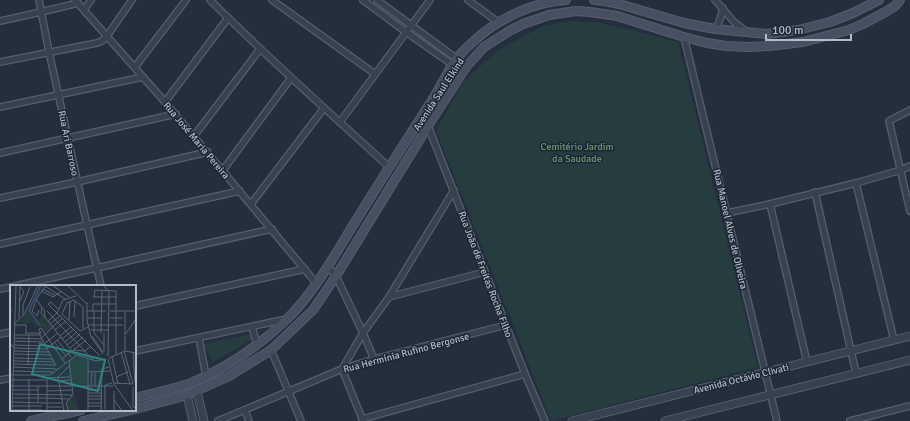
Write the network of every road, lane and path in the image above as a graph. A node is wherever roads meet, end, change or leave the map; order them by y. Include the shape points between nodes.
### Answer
1 (39, 0) edge
2 (91, 0) edge
3 (132, 0) edge
4 (186, 0) edge
5 (210, 0) edge
6 (272, 0) edge
7 (363, 0) edge
8 (377, 0) edge
9 (430, 0) edge
10 (468, 0) edge
11 (566, 0) edge
12 (594, 0) edge
13 (715, 0) edge
14 (879, 0) edge
15 (900, 0) edge
16 (76, 1) edge
17 (723, 8) junction
18 (84, 10) junction
19 (40, 12) junction
20 (228, 18) junction
21 (0, 20) edge
22 (498, 22) junction
23 (411, 26) junction
24 (715, 29) junction
25 (406, 32) junction
26 (748, 33) junction
27 (107, 36) junction
28 (684, 37) junction
29 (484, 47) junction
30 (260, 49) junction
31 (49, 52) junction
32 (0, 62) edge
33 (455, 62) junction
34 (135, 67) junction
35 (375, 74) junction
36 (143, 76) junction
37 (291, 78) junction
38 (58, 94) junction
39 (433, 99) junction
40 (165, 102) junction
41 (0, 107) edge
42 (324, 108) junction
43 (910, 110) edge
44 (176, 114) junction
45 (340, 122) junction
46 (428, 126) junction
47 (194, 136) junction
48 (68, 138) junction
49 (208, 152) junction
50 (0, 154) edge
51 (389, 166) junction
52 (910, 166) edge
53 (223, 170) junction
54 (901, 170) junction
55 (77, 182) junction
56 (856, 183) junction
57 (454, 190) junction
58 (240, 191) junction
59 (815, 192) junction
60 (0, 198) edge
61 (251, 204) junction
62 (770, 204) junction
63 (910, 211) edge
64 (727, 213) junction
65 (87, 225) junction
66 (272, 229) junction
67 (0, 244) edge
68 (328, 266) junction
69 (97, 268) junction
70 (305, 269) junction
71 (485, 272) junction
72 (336, 276) junction
73 (316, 283) junction
74 (20, 285) edge
75 (101, 285) edge
76 (10, 287) edge
77 (0, 289) edge
78 (389, 297) junction
79 (136, 306) edge
80 (287, 319) junction
81 (506, 325) junction
82 (252, 327) junction
83 (10, 332) edge
84 (363, 333) junction
85 (0, 334) edge
86 (910, 336) edge
87 (199, 338) junction
88 (894, 340) junction
89 (257, 344) junction
90 (272, 350) junction
91 (136, 351) edge
92 (851, 351) junction
93 (374, 359) junction
94 (910, 360) edge
95 (806, 362) junction
96 (225, 366) junction
97 (342, 369) junction
98 (765, 372) junction
99 (525, 374) junction
100 (856, 374) junction
101 (206, 376) junction
102 (229, 376) junction
103 (10, 378) edge
104 (0, 380) edge
105 (289, 391) junction
106 (197, 392) junction
107 (187, 395) junction
108 (770, 395) junction
109 (136, 398) edge
110 (910, 406) edge
111 (136, 409) edge
112 (76, 411) edge
113 (125, 411) edge
114 (245, 411) junction
115 (363, 420) edge
116 (31, 421) edge
117 (83, 421) edge
118 (193, 421) edge
119 (204, 421) edge
120 (218, 421) edge
121 (249, 421) edge
122 (301, 421) edge
123 (546, 421) edge
124 (572, 421) edge
125 (665, 421) edge
126 (777, 421) edge
127 (850, 421) edge

1 - 19 street, Rua Ari Barroso
2 - 18 street
3 - 27 street
4 - 34 street
5 - 20 street
6 - 35 street
7 - 25 street
8 - 23 street
9 - 23 street
10 - 22 street
11 - 22 main road, Avenida Saul Elkind via 533,6
12 - 24 main road via 620,4 684,23
13 - 17 street
14 - 26 main road via 853,13 811,27 766,34
15 - 28 main road, Avenida Saul Elkind via 887,11 856,27 802,42 748,47 726,46
16 - 18 street, Rua José Maria Pereira
16 - 19 street
17 - 24 street via 721,19
17 - 26 street via 735,23
18 - 27 street, Rua José Maria Pereira
19 - 21 street
19 - 31 street, Rua Ari Barroso
20 - 30 street
20 - 40 street
22 - 29 main road via 500,31
22 - 33 main road, Avenida Saul Elkind via 474,40
23 - 25 street
23 - 33 street
24 - 26 main road
24 - 28 main road via 705,32 686,30
25 - 33 street
25 - 35 street
27 - 31 street via 98,43
27 - 34 street, Rua José Maria Pereira
28 - 29 main road, Avenida Saul Elkind via 617,16 576,11 549,15 523,24
28 - 64 street, Rua Manoel Alves de Oliveira
29 - 46 main road, Avenida Saul Elkind via 466,67
30 - 37 street
30 - 47 street
31 - 32 street
31 - 38 street, Rua Ari Barroso
33 - 39 main road, Avenida Saul Elkind
34 - 36 street, Rua José Maria Pereira
35 - 45 street
36 - 38 street
36 - 40 street, Rua José Maria Pereira
37 - 42 street
37 - 53 street
38 - 41 street
38 - 48 street, Rua Ari Barroso
39 - 46 main road via 426,118
39 - 51 main road, Avenida Saul Elkind
40 - 44 street, Rua José Maria Pereira
42 - 45 street
42 - 61 street
43 - 54 street via 889,121
44 - 47 street, Rua José Maria Pereira
44 - 48 street
45 - 51 street
46 - 57 street, Rua João de Freitas Rocha Filho
46 - 72 main road, Avenida Saul Elkind
47 - 49 street, Rua José Maria Pereira
48 - 50 street
48 - 55 street, Rua Ari Barroso
49 - 53 street, Rua José Maria Pereira
49 - 55 street
51 - 68 main road, Avenida Saul Elkind
52 - 54 street
53 - 58 street, Rua José Maria Pereira
54 - 56 street
54 - 63 street
55 - 60 street
55 - 65 street, Rua Ari Barroso
56 - 59 street
56 - 88 street
57 - 71 street, Rua João de Freitas Rocha Filho
57 - 78 street
58 - 61 street, Rua José Maria Pereira
58 - 65 street
59 - 62 street
59 - 92 street
61 - 66 street, Rua José Maria Pereira
62 - 64 street
62 - 95 street
64 - 98 street, Rua Manoel Alves de Oliveira
65 - 67 street
65 - 69 street, Rua Ari Barroso
66 - 69 street
66 - 70 street, Rua José Maria Pereira
68 - 72 street
68 - 73 main road, Avenida Saul Elkind
69 - 74 street
69 - 75 street, Rua Ari Barroso
70 - 73 street, Rua José Maria Pereira
70 - 79 street
71 - 78 street
71 - 81 street, Rua João de Freitas Rocha Filho
72 - 84 street
72 - 90 main road, Avenida Saul Elkind via 313,310
73 - 80 main road, Avenida Saul Elkind
76 - 77 street
78 - 84 street
80 - 82 street
80 - 89 main road, Avenida Saul Elkind
81 - 93 street, Rua Hermínia Rufino Bergonse
81 - 99 street, Rua João de Freitas Rocha Filho
82 - 87 street
82 - 89 street
83 - 85 street
84 - 93 street
84 - 97 street
86 - 88 street, Avenida Octávio Clivati
87 - 91 street
87 - 101 street
88 - 92 street, Avenida Octávio Clivati
89 - 96 main road, Avenida Saul Elkind
90 - 102 main road, Avenida Saul Elkind
90 - 105 street
92 - 95 street, Avenida Octávio Clivati
92 - 100 street
93 - 97 street, Rua Hermínia Rufino Bergonse
94 - 100 street
95 - 98 street, Avenida Octávio Clivati
96 - 101 main road, Avenida Saul Elkind
96 - 102 main road
97 - 105 street, Rua Hermínia Rufino Bergonse
97 - 115 street
98 - 108 street, Rua Manoel Alves de Oliveira
98 - 124 street, Avenida Octávio Clivati
99 - 115 street
99 - 123 street, Rua João de Freitas Rocha Filho
100 - 108 street
101 - 107 main road via 201,382 189,387
101 - 109 main road, Avenida Saul Elkind via 187,384
102 - 106 main road, Avenida Saul Elkind
103 - 104 street
105 - 114 street, Rua Hermínia Rufino Bergonse
105 - 122 street
106 - 107 main road, Avenida Saul Elkind
106 - 119 street
107 - 111 main road, Avenida Saul Elkind
107 - 118 street
108 - 125 street
108 - 126 street, Rua Manoel Alves de Oliveira
110 - 127 street
112 - 116 main road
113 - 117 main road
114 - 120 street, Rua Hermínia Rufino Bergonse
114 - 121 street

